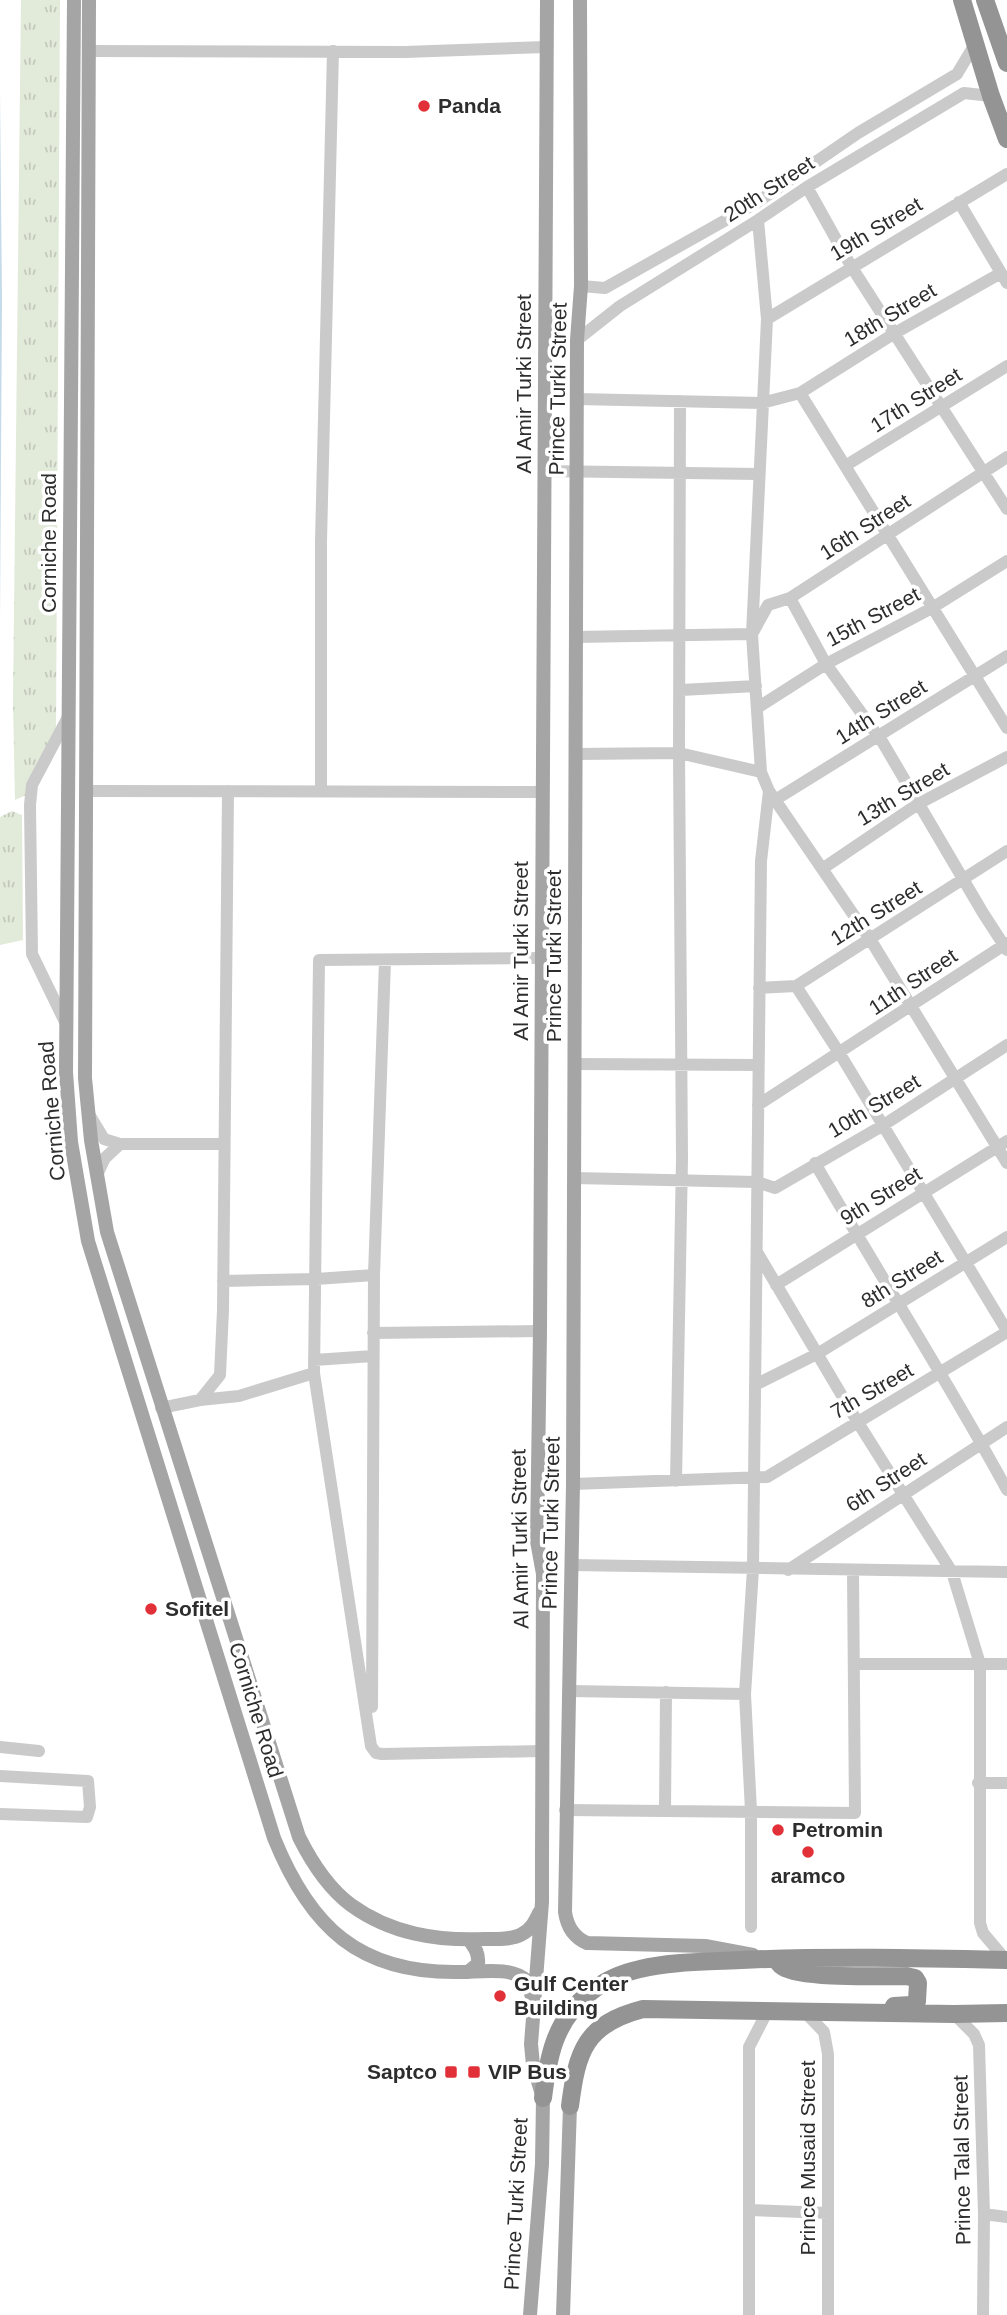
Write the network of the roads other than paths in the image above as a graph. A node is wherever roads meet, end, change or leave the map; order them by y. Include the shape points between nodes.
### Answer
1 (74, 0) edge
2 (89, 0) edge
3 (547, 0) edge
4 (580, 0) edge
5 (962, 0) edge
6 (985, 0) edge
7 (975, 44) junction
8 (546, 47) junction
9 (89, 51) junction
10 (333, 51) junction
11 (1007, 63) edge
12 (957, 74) junction
13 (964, 93) junction
14 (991, 96) junction
15 (1007, 139) edge
16 (1007, 174) edge
17 (807, 187) junction
18 (959, 202) junction
19 (758, 220) junction
20 (851, 266) junction
21 (1004, 278) edge
22 (581, 286) junction
23 (605, 288) junction
24 (620, 306) junction
25 (767, 319) junction
26 (895, 333) junction
27 (577, 340) junction
28 (1007, 366) edge
29 (800, 393) junction
30 (577, 399) junction
31 (680, 401) junction
32 (762, 403) junction
33 (943, 406) junction
34 (1007, 457) edge
35 (845, 466) junction
36 (544, 471) junction
37 (577, 471) junction
38 (984, 472) junction
39 (680, 473) junction
40 (759, 474) junction
41 (1007, 509) edge
42 (888, 536) junction
43 (1007, 561) edge
44 (790, 598) junction
45 (932, 608) junction
46 (752, 634) junction
47 (680, 635) junction
48 (575, 637) junction
49 (1007, 656) edge
50 (827, 664) junction
51 (975, 677) junction
52 (756, 686) junction
53 (681, 690) junction
54 (757, 708) junction
55 (69, 714) junction
56 (1007, 728) edge
57 (878, 736) junction
58 (679, 753) junction
59 (575, 754) junction
60 (1007, 757) edge
61 (761, 772) junction
62 (228, 791) junction
63 (321, 791) junction
64 (86, 792) junction
65 (543, 792) junction
66 (772, 796) junction
67 (918, 804) junction
68 (1007, 851) edge
69 (822, 869) junction
70 (963, 880) junction
71 (870, 939) junction
72 (1006, 946) edge
73 (542, 958) junction
74 (385, 961) junction
75 (796, 986) junction
76 (759, 988) junction
77 (910, 1006) junction
78 (66, 1024) junction
79 (1007, 1045) edge
80 (840, 1054) junction
81 (575, 1064) junction
82 (682, 1065) junction
83 (758, 1065) junction
84 (956, 1078) junction
85 (758, 1105) junction
86 (88, 1113) junction
87 (882, 1126) junction
88 (120, 1144) junction
89 (225, 1144) junction
90 (1002, 1144) edge
91 (815, 1163) junction
92 (1007, 1163) edge
93 (97, 1175) junction
94 (574, 1178) junction
95 (681, 1180) junction
96 (757, 1182) junction
97 (922, 1192) junction
98 (856, 1234) junction
99 (1007, 1237) edge
100 (756, 1251) junction
101 (965, 1262) junction
102 (373, 1275) junction
103 (316, 1279) junction
104 (223, 1280) junction
105 (776, 1285) junction
106 (898, 1306) junction
107 (540, 1331) junction
108 (1007, 1331) edge
109 (373, 1333) junction
110 (817, 1354) junction
111 (373, 1356) junction
112 (314, 1366) junction
113 (941, 1373) junction
114 (755, 1385) junction
115 (200, 1400) junction
116 (161, 1408) junction
117 (857, 1421) junction
118 (1007, 1427) edge
119 (982, 1443) junction
120 (754, 1479) junction
121 (676, 1481) junction
122 (573, 1484) junction
123 (1007, 1490) edge
124 (902, 1493) junction
125 (753, 1569) junction
126 (571, 1570) junction
127 (787, 1570) junction
128 (853, 1571) junction
129 (952, 1572) junction
130 (1007, 1572) edge
131 (544, 1574) junction
132 (854, 1664) junction
133 (979, 1664) junction
134 (1007, 1664) edge
135 (570, 1691) junction
136 (666, 1692) junction
137 (745, 1694) junction
138 (371, 1746) junction
139 (0, 1747) edge
140 (39, 1751) dead end
141 (542, 1751) junction
142 (0, 1776) edge
143 (978, 1783) junction
144 (1007, 1783) edge
145 (565, 1810) junction
146 (665, 1811) junction
147 (751, 1811) junction
148 (0, 1814) edge
149 (541, 1902) junction
150 (751, 1927) dead end
151 (469, 1940) junction
152 (775, 1958) junction
153 (1007, 1960) edge
154 (468, 1972) junction
155 (768, 2010) junction
156 (803, 2010) junction
157 (823, 2011) junction
158 (534, 2013) junction
159 (1007, 2013) edge
160 (954, 2014) junction
161 (543, 2098) junction
162 (569, 2106) joint
163 (749, 2210) junction
164 (828, 2213) junction
165 (984, 2214) junction
166 (1007, 2217) edge
167 (530, 2315) edge
168 (563, 2315) edge
169 (748, 2315) edge
170 (828, 2315) edge
171 (983, 2315) edge

1 - 55 main road, Corniche Road
2 - 9 main road, Corniche Road
3 - 8 main road, Al Amir Turki Street
4 - 22 main road, Prince Turki Street
5 - 7 highway
6 - 11 highway
7 - 12 street, 20th Street
7 - 14 highway
8 - 10 street
8 - 36 main road, Al Amir Turki Street
9 - 10 street
9 - 64 main road, Corniche Road
10 - 63 street via 321,541
12 - 13 street
12 - 23 street, 20th Street via 858,133 757,203
13 - 14 street
13 - 17 street, 20th Street
14 - 15 highway
16 - 18 street, 19th Street
17 - 19 street, 20th Street
17 - 20 street
18 - 20 street, 19th Street
18 - 21 street
19 - 24 street, 20th Street
19 - 25 street
20 - 25 street, 19th Street
20 - 26 street
21 - 26 street, 18th Street
22 - 23 street
22 - 27 main road, Prince Turki Street
23 - 24 street via 608,302
24 - 27 street, 20th Street
25 - 32 street
26 - 29 street, 18th Street
26 - 33 street
27 - 30 main road, Prince Turki Street
28 - 33 street, 17th Street
29 - 32 street, 18th Street
29 - 35 street
30 - 31 street, 18th Street
30 - 37 main road, Prince Turki Street
31 - 32 street, 18th Street
31 - 39 street
32 - 40 street
33 - 35 street, 17th Street
33 - 38 street
34 - 38 street, 16th Street
35 - 42 street
36 - 37 street
36 - 65 main road, Al Amir Turki Street
37 - 39 street
37 - 48 main road, Prince Turki Street
38 - 41 street
38 - 42 street, 16th Street
39 - 40 street
39 - 47 street
40 - 46 street
42 - 44 street, 16th Street
42 - 45 street
43 - 45 street, 15th Street
44 - 46 street, 16th Street via 768,605
44 - 50 street
45 - 50 street, 15th Street
45 - 51 street
46 - 47 street
46 - 52 street
47 - 48 street
47 - 53 street
48 - 59 main road, Prince Turki Street
49 - 51 street, 14th Street
50 - 54 street, 15th Street
50 - 57 street
51 - 56 street
51 - 57 street, 14th Street
52 - 53 street
52 - 54 street
53 - 58 street
54 - 61 street
55 - 78 main road, Corniche Road
55 - 78 street via 32,785 30,805 32,954
57 - 66 street, 14th Street
57 - 67 street
58 - 59 street
58 - 61 street
58 - 82 street
59 - 81 main road, Prince Turki Street
60 - 67 street, 13th Street
61 - 66 street
62 - 63 street
62 - 64 street
62 - 89 street
63 - 65 street
64 - 86 main road, Corniche Road
65 - 73 main road, Al Amir Turki Street
66 - 69 street
66 - 76 street via 761,861
67 - 69 street, 13th Street
67 - 70 street
68 - 70 street, 12th Street
69 - 71 street
70 - 71 street, 12th Street
70 - 72 street
71 - 75 street, 12th Street
71 - 77 street
72 - 77 street, 11th Street
73 - 74 street
73 - 107 main road, Al Amir Turki Street
74 - 102 street
74 - 103 street via 319,960
75 - 76 street, 12th Street
75 - 80 street
76 - 83 street
77 - 80 street, 11th Street
77 - 84 street
78 - 154 main road, Corniche Road via 71,1142 88,1241 288,1874 316,1915 369,1957 404,1966
79 - 84 street, 10th Street
80 - 85 street, 11th Street
80 - 87 street
81 - 82 street
81 - 94 main road, Prince Turki Street
82 - 83 street
82 - 95 street
83 - 85 street
84 - 87 street, 10th Street
84 - 90 street
85 - 96 street
86 - 88 street via 104,1139
86 - 93 main road, Corniche Road
87 - 91 street, 10th Street
87 - 97 street
88 - 89 street
88 - 93 street via 105,1158
89 - 104 street
90 - 92 street
90 - 97 street, 9th Street
91 - 96 street, 10th Street via 775,1188
91 - 98 street
93 - 116 main road, Corniche Road via 107,1232
94 - 95 street
94 - 122 main road, Prince Turki Street
95 - 96 street
95 - 121 street
96 - 100 street
97 - 98 street, 9th Street
97 - 101 street
98 - 105 street, 9th Street
98 - 106 street
99 - 101 street, 8th Street
100 - 105 street
100 - 114 street
101 - 106 street, 8th Street
101 - 108 street
102 - 103 street
102 - 109 street
103 - 104 street
103 - 112 street
104 - 115 street via 220,1375
105 - 110 street
106 - 110 street, 8th Street
106 - 113 street
107 - 109 street
107 - 131 main road, Al Amir Turki Street via 537,1541
108 - 113 street, 7th Street
109 - 111 street
110 - 114 street, 8th Street
110 - 117 street
111 - 112 street
111 - 138 street
112 - 115 street via 239,1396
112 - 138 street
113 - 117 street, 7th Street
113 - 119 street
114 - 120 street
115 - 116 street
116 - 151 main road, Corniche Road via 309,1858 336,1892 379,1923 421,1936
117 - 120 street, 7th Street via 766,1477
117 - 124 street
118 - 119 street, 6th Street
119 - 123 street
119 - 124 street, 6th Street
120 - 121 street
120 - 125 street
121 - 122 street
122 - 126 main road, Prince Turki Street
124 - 127 street, 6th Street
124 - 129 street
125 - 126 street
125 - 127 street
125 - 137 street
126 - 131 main road
126 - 135 main road, Prince Turki Street
127 - 128 street
128 - 129 street
128 - 132 street
129 - 130 street
129 - 133 street
131 - 141 main road, Al Amir Turki Street
132 - 133 street
132 - 147 street via 855,1813
133 - 134 street
133 - 143 street
135 - 136 street
135 - 145 main road, Prince Turki Street
136 - 137 street
136 - 146 street
137 - 147 street
138 - 141 street via 382,1754
139 - 140 street
141 - 149 main road, Al Amir Turki Street
142 - 148 street via 88,1781 90,1807 87,1817
143 - 144 street
143 - 153 street via 980,1923
145 - 146 street
145 - 152 main road, Prince Turki Street via 565,1912 573,1934 587,1943 705,1946
146 - 147 street
147 - 150 street
149 - 151 main road, Corniche Road via 534,1923 522,1934
149 - 158 main road, Prince Turki Street
151 - 154 main road via 479,1957
152 - 153 highway
152 - 157 highway via 783,1967 802,1972 906,1976 918,1983 917,2001 911,2005
152 - 161 highway via 653,1966 598,1986 561,2025 549,2057
154 - 158 main road, Corniche Road via 522,1976 531,1987
155 - 156 highway
155 - 162 highway via 643,2009 614,2018 580,2053
155 - 163 street via 749,2047
156 - 157 highway
156 - 164 street, Prince Musaid Street via 824,2032 828,2054
157 - 160 highway
158 - 161 main road, Prince Turki Street via 533,2066
159 - 160 highway
160 - 165 street, Prince Talal Street via 979,2045
161 - 167 main road, Prince Turki Street
162 - 168 main road
163 - 164 street
163 - 169 street
164 - 170 street, Prince Musaid Street
165 - 166 street
165 - 171 street, Prince Talal Street

